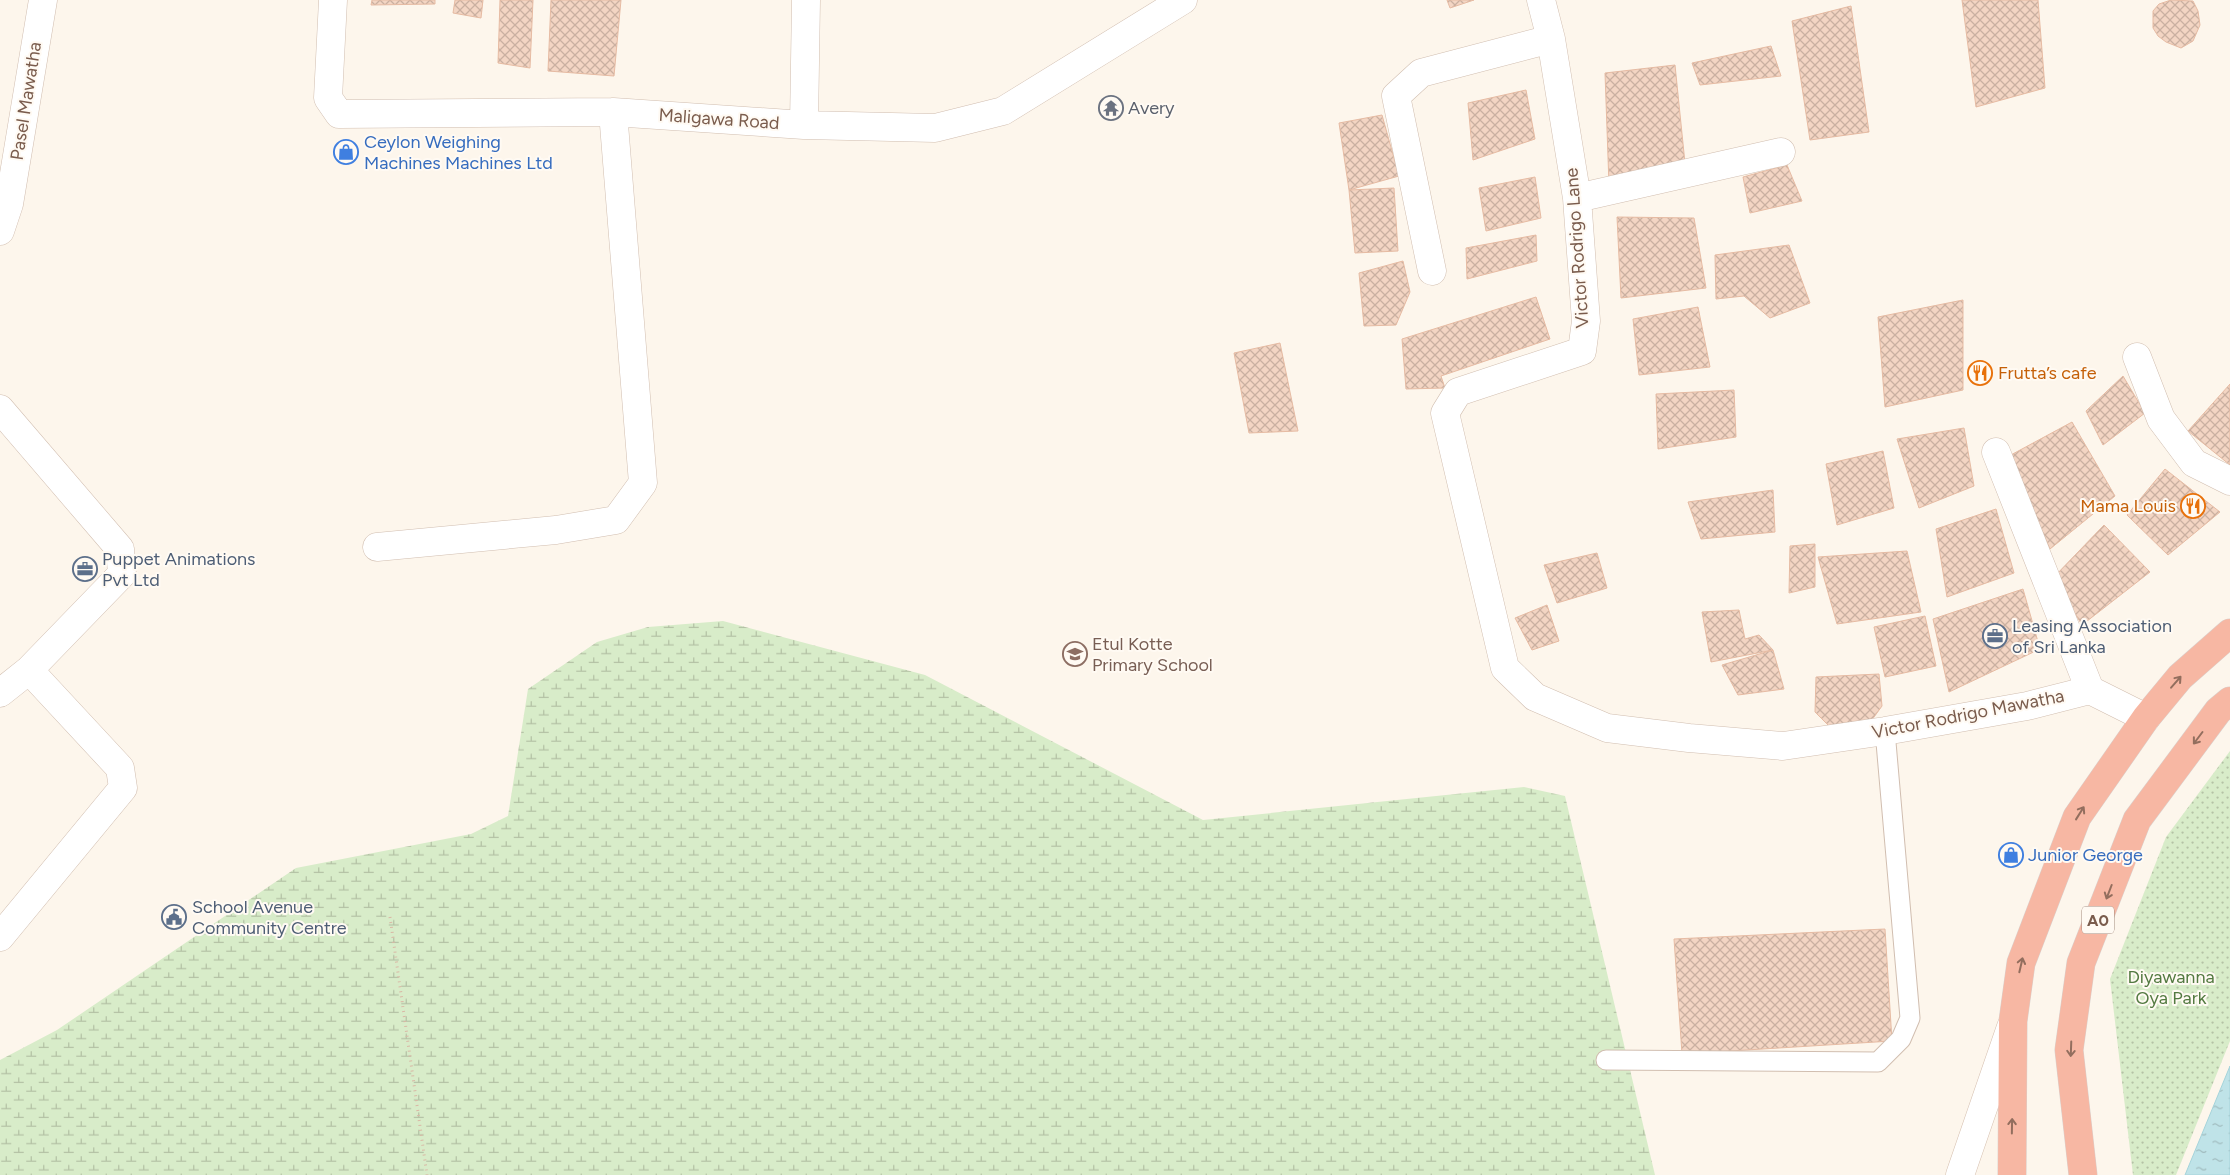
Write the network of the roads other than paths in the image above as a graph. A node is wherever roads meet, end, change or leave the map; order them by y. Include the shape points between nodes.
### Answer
1 (43, 0) edge
2 (333, 0) edge
3 (806, 0) edge
4 (1183, 0) edge
5 (1541, 0) edge
6 (1550, 39) junction
7 (613, 112) junction
8 (804, 125) junction
9 (1781, 152) dead end
10 (1577, 198) junction
11 (0, 231) edge
12 (1432, 271) dead end
13 (2137, 357) dead end
14 (0, 409) edge
15 (1996, 452) dead end
16 (2230, 481) edge
17 (377, 546) dead end
18 (2230, 633) edge
19 (1505, 668) joint
20 (29, 670) junction
21 (2090, 690) junction
22 (0, 693) edge
23 (2230, 701) edge
24 (2146, 718) junction
25 (1885, 731) junction
26 (0, 937) edge
27 (2013, 1021) junction
28 (1606, 1060) dead end
29 (1960, 1175) edge
30 (2012, 1175) edge
31 (2083, 1175) edge

1 - 11 street, Pasel Mawatha via 9,204
2 - 7 street, Maligawa Road via 328,98 339,114
3 - 8 street
4 - 8 street, Maligawa Road via 1004,111 935,128
5 - 6 street, Victor Rodrigo Lane
6 - 10 street, Victor Rodrigo Lane
6 - 12 street via 1422,72 1396,96
7 - 8 street, Maligawa Road
7 - 17 street via 643,483 616,520 556,530
9 - 10 street
10 - 19 street, Victor Rodrigo Lane via 1586,321 1582,351 1458,392 1445,413
13 - 16 street via 2160,419 2194,463
14 - 20 street via 120,549 122,574
15 - 21 street
24 -> 18 highway via 2180,677
19 - 25 street, Victor Rodrigo Mawatha via 1535,697 1607,728 1783,746
20 - 22 street
20 - 26 street via 120,768 123,788
21 - 24 street
21 - 25 street, Victor Rodrigo Mawatha via 2027,706
23 -> 31 highway, A0 via 2218,711 2137,820 2081,963 2070,1050
27 -> 24 highway via 2021,963 2077,817
25 - 28 lane via 1910,1018 1902,1039 1878,1062
27 - 29 street
30 -> 27 highway

